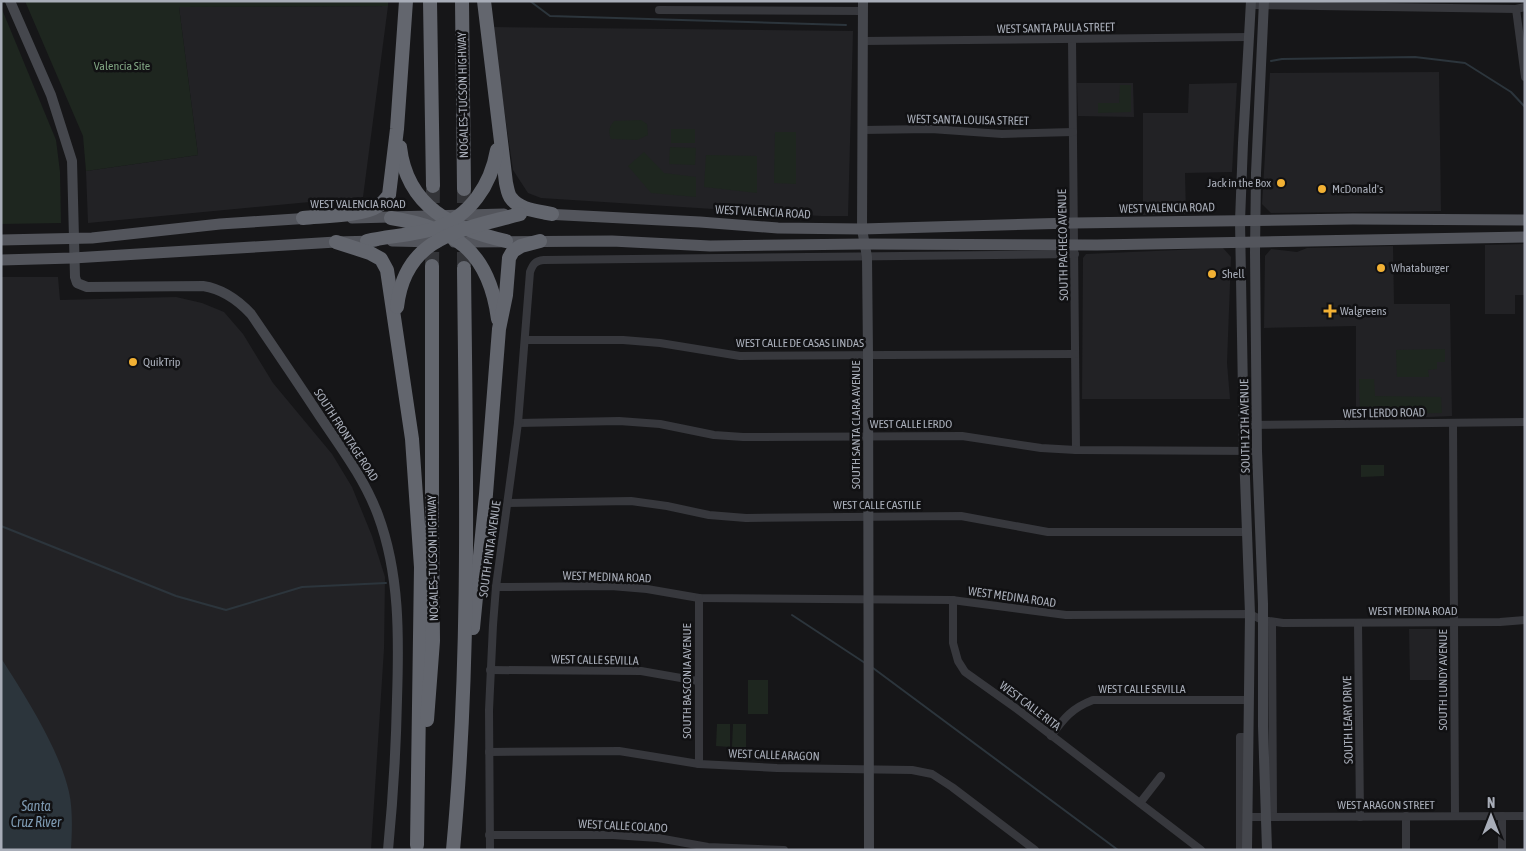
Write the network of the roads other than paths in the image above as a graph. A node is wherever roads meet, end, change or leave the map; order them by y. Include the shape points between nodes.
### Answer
1 (10, 1) edge
2 (406, 1) edge
3 (430, 1) edge
4 (462, 1) edge
5 (484, 1) edge
6 (1251, 3) edge
7 (1264, 3) edge
8 (863, 6) edge
9 (1525, 7) edge
10 (1516, 9) junction
11 (659, 10) dead end
12 (1249, 37) junction
13 (1072, 39) junction
14 (863, 42) junction
15 (1247, 65) junction
16 (1525, 77) edge
17 (1261, 85) junction
18 (397, 129) junction
19 (862, 130) junction
20 (1072, 132) junction
21 (499, 137) junction
22 (433, 186) tunnel mouth
23 (464, 189) tunnel mouth
24 (520, 214) joint
25 (552, 214) junction
26 (303, 218) junction
27 (391, 218) joint
28 (1449, 220) junction
29 (1525, 220) edge
30 (1240, 221) junction
31 (1256, 221) junction
32 (1073, 223) junction
33 (459, 229) junction
34 (862, 230) junction
35 (418, 234) junction
36 (1449, 237) junction
37 (1525, 237) edge
38 (74, 239) junction
39 (1, 240) edge
40 (506, 240) joint
41 (367, 241) joint
42 (540, 241) junction
43 (1241, 241) junction
44 (1255, 241) junction
45 (336, 242) junction
46 (864, 244) junction
47 (1074, 249) junction
48 (867, 257) junction
49 (73, 258) junction
50 (1, 260) edge
51 (432, 266) tunnel mouth
52 (464, 268) tunnel mouth
53 (396, 320) junction
54 (499, 329) junction
55 (525, 340) junction
56 (868, 354) junction
57 (1076, 354) junction
58 (1525, 422) edge
59 (518, 423) junction
60 (1453, 424) junction
61 (1244, 425) junction
62 (1258, 426) junction
63 (868, 436) junction
64 (1076, 450) junction
65 (1244, 451) junction
66 (1257, 451) junction
67 (508, 503) junction
68 (868, 516) junction
69 (1247, 532) junction
70 (496, 586) junction
71 (699, 598) junction
72 (868, 600) junction
73 (953, 600) junction
74 (1250, 614) junction
75 (1525, 620) edge
76 (1267, 621) junction
77 (1454, 622) junction
78 (1358, 623) junction
79 (490, 670) junction
80 (698, 681) junction
81 (1248, 700) junction
82 (1051, 736) junction
83 (1247, 737) junction
84 (461, 742) junction
85 (488, 752) junction
86 (699, 764) junction
87 (869, 768) junction
88 (1161, 776) dead end
89 (1140, 802) junction
90 (1360, 816) junction
91 (1406, 816) junction
92 (1455, 816) junction
93 (1502, 816) junction
94 (1525, 816) edge
95 (1247, 817) junction
96 (1270, 817) junction
97 (489, 835) junction
98 (417, 847) edge
99 (388, 850) edge
100 (453, 850) edge
101 (490, 850) edge
102 (784, 850) edge
103 (869, 850) edge
104 (1035, 850) edge
105 (1201, 850) edge
106 (1240, 850) edge
107 (1247, 850) edge
108 (1267, 850) edge
109 (1406, 850) edge
110 (1502, 850) edge

1 - 38 street via 51,95 72,161
2 - 18 highway
3 - 22 highway
4 - 23 highway, NOGALES–TUCSON HIGHWAY
5 - 21 highway
6 - 7 street
6 - 12 street, SOUTH 12TH AVENUE
7 - 10 street
7 - 17 street, SOUTH 12TH AVENUE
8 - 11 street
8 - 14 street, SOUTH SANTA CLARA AVENUE
9 - 10 street
10 - 16 street
12 - 13 street, WEST SANTA PAULA STREET
12 - 15 street, SOUTH 12TH AVENUE
13 - 14 street, WEST SANTA PAULA STREET
13 - 20 street, SOUTH PACHECO AVENUE
14 - 19 street, SOUTH SANTA CLARA AVENUE
15 - 17 street via 1253,82
15 - 30 street, SOUTH 12TH AVENUE
17 - 31 street, SOUTH 12TH AVENUE
18 - 26 highway via 389,195 385,201 366,211
18 - 33 highway via 405,173 418,195 429,208
19 - 20 street, WEST SANTA LOUISA STREET via 931,129 1002,134
19 - 34 street, SOUTH SANTA CLARA AVENUE
20 - 32 street, SOUTH PACHECO AVENUE
21 - 25 highway via 510,198 526,208
21 - 33 highway via 490,178
24 - 25 main road, WEST VALENCIA ROAD
24 - 33 highway
25 - 34 main road, WEST VALENCIA ROAD
26 - 27 main road, WEST VALENCIA ROAD
26 - 38 main road, WEST VALENCIA ROAD
27 - 35 highway
28 - 29 main road, WEST VALENCIA ROAD
28 - 31 main road, WEST VALENCIA ROAD
28 - 36 main road
30 - 31 main road, WEST VALENCIA ROAD
30 - 32 main road, WEST VALENCIA ROAD
30 - 43 street, SOUTH 12TH AVENUE
31 - 44 street, SOUTH 12TH AVENUE
32 - 34 main road, WEST VALENCIA ROAD
32 - 47 street, SOUTH PACHECO AVENUE
33 - 35 highway
33 - 35 highway
33 - 40 highway
33 - 54 highway via 490,286
34 - 46 street, SOUTH SANTA CLARA AVENUE
35 - 41 highway
35 - 53 highway via 399,292
36 - 37 main road
36 - 44 main road
38 - 39 main road, WEST VALENCIA ROAD
38 - 49 street
40 - 42 main road
41 - 45 main road
42 - 46 main road via 710,246
42 - 54 highway via 522,246 509,258
43 - 44 main road
43 - 47 main road
43 - 61 street, SOUTH 12TH AVENUE
44 - 62 street, SOUTH 12TH AVENUE
45 - 49 main road
45 - 53 highway via 382,259
46 - 47 main road
46 - 48 street, SOUTH SANTA CLARA AVENUE
47 - 48 street
47 - 57 street, SOUTH PACHECO AVENUE
48 - 55 street, SOUTH PINTA AVENUE via 537,261 530,272
48 - 56 street, SOUTH SANTA CLARA AVENUE
49 - 50 main road
49 - 99 street, SOUTH FRONTAGE ROAD via 77,283 86,287 203,286 213,287 236,299 268,338 350,460 370,496 389,553 397,612 396,730
51 - 98 highway, NOGALES–TUCSON HIGHWAY via 433,641
52 - 84 highway via 466,554
53 - 98 highway via 412,439 421,567
54 - 84 highway
55 - 56 street, WEST CALLE DE CASAS LINDAS via 623,340 740,356
55 - 59 street, SOUTH PINTA AVENUE
56 - 57 street, WEST CALLE DE CASAS LINDAS
56 - 63 street, SOUTH SANTA CLARA AVENUE
57 - 64 street, SOUTH PACHECO AVENUE
58 - 60 street, WEST LERDO ROAD
59 - 63 street, WEST CALLE LERDO via 619,421 743,437
59 - 67 street, SOUTH PINTA AVENUE
60 - 62 street, WEST LERDO ROAD
60 - 77 street, SOUTH LUNDY AVENUE
61 - 62 street, WEST LERDO ROAD
61 - 65 street, SOUTH 12TH AVENUE
62 - 66 street, SOUTH 12TH AVENUE
63 - 64 street, WEST CALLE LERDO via 962,436
63 - 68 street, SOUTH SANTA CLARA AVENUE
64 - 65 street, WEST CALLE LERDO
65 - 66 street, WEST CALLE LERDO
65 - 69 street, SOUTH 12TH AVENUE
66 - 76 street, SOUTH 12TH AVENUE
67 - 68 street, WEST CALLE CASTILE via 631,501 746,518
67 - 70 street, SOUTH PINTA AVENUE
68 - 69 street, WEST CALLE CASTILE via 961,516 1048,532
68 - 72 street, SOUTH SANTA CLARA AVENUE
69 - 74 street, SOUTH 12TH AVENUE
70 - 71 street, WEST MEDINA ROAD via 620,587
70 - 79 street, SOUTH PINTA AVENUE
71 - 72 street, WEST MEDINA ROAD
71 - 80 street, SOUTH BASCONIA AVENUE
72 - 73 street, WEST MEDINA ROAD
72 - 87 street, SOUTH SANTA CLARA AVENUE
73 - 74 street, WEST MEDINA ROAD via 1066,615
73 - 82 street, WEST CALLE RITA via 953,643 965,672
74 - 76 street, WEST MEDINA ROAD
74 - 81 street, SOUTH 12TH AVENUE
75 - 77 street, WEST MEDINA ROAD
76 - 78 street, WEST MEDINA ROAD
76 - 96 street, SOUTH 12TH AVENUE via 1263,726
77 - 78 street, WEST MEDINA ROAD
77 - 92 street, SOUTH LUNDY AVENUE
78 - 90 street, SOUTH LEARY DRIVE
79 - 80 street, WEST CALLE SEVILLA via 641,671
79 - 85 street, SOUTH PINTA AVENUE
80 - 86 street, SOUTH BASCONIA AVENUE
81 - 82 street, WEST CALLE SEVILLA via 1093,700 1066,716
81 - 83 street, SOUTH 12TH AVENUE
82 - 89 street, WEST CALLE RITA
83 - 95 street, SOUTH 12TH AVENUE
83 - 106 street, SOUTH 12TH AVENUE via 1240,737
84 - 100 highway
85 - 86 street, WEST CALLE ARAGON via 619,751
85 - 97 street, SOUTH PINTA AVENUE
86 - 87 street, WEST CALLE ARAGON
87 - 103 street, SOUTH SANTA CLARA AVENUE
87 - 104 street, WEST CALLE ARAGON via 932,774
88 - 89 street
89 - 105 street, WEST CALLE RITA
90 - 91 street, WEST ARAGON STREET
90 - 96 street, WEST ARAGON STREET
91 - 92 street, WEST ARAGON STREET
91 - 109 street
92 - 93 street, WEST ARAGON STREET
93 - 94 street, WEST ARAGON STREET
93 - 110 street
95 - 96 street, WEST ARAGON STREET
95 - 107 street, SOUTH 12TH AVENUE
96 - 108 street, SOUTH 12TH AVENUE
97 - 101 street, SOUTH PINTA AVENUE
97 - 102 street, WEST CALLE COLADO via 613,835 658,838 708,847

